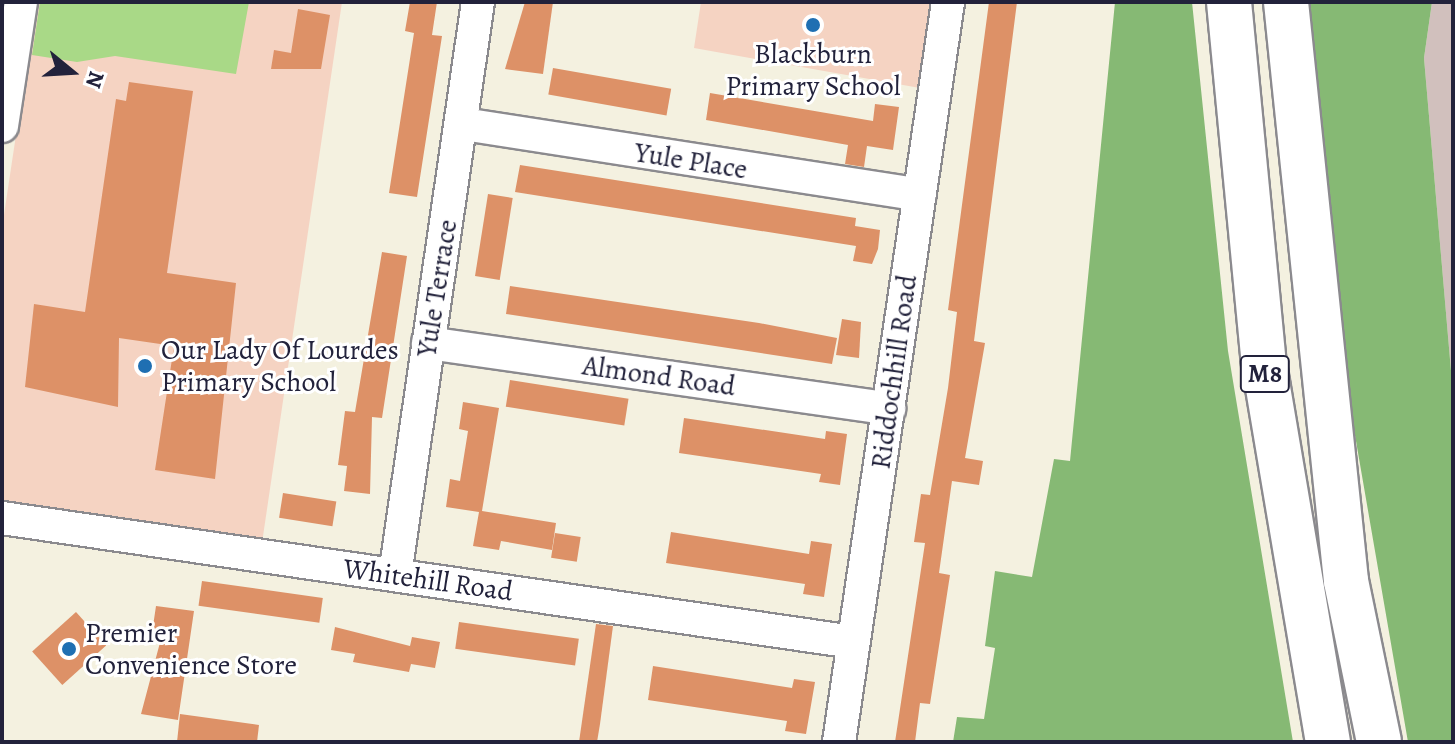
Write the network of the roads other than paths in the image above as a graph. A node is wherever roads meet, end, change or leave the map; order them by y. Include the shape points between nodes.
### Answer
1 (21, 2) edge
2 (478, 2) edge
3 (948, 2) edge
4 (1229, 2) edge
5 (1286, 2) edge
6 (463, 124) junction
7 (2, 126) edge
8 (920, 195) junction
9 (428, 343) junction
10 (889, 409) junction
11 (2, 518) edge
12 (395, 575) junction
13 (853, 642) junction
14 (839, 742) edge
15 (1328, 742) edge
16 (1379, 742) edge

1 - 7 street
2 - 6 street, Yule Terrace
3 - 8 street, Riddochhill Road
4 - 15 highway, M8 via 1264,364
5 - 16 highway, M8 via 1346,581
6 - 8 street, Yule Place
6 - 9 street, Yule Terrace
8 - 10 street, Riddochhill Road
9 - 10 street, Almond Road
9 - 12 street, Yule Terrace
10 - 13 street, Riddochhill Road
11 - 12 street, Whitehill Road
12 - 13 street, Whitehill Road
13 - 14 street, Riddochhill Road

